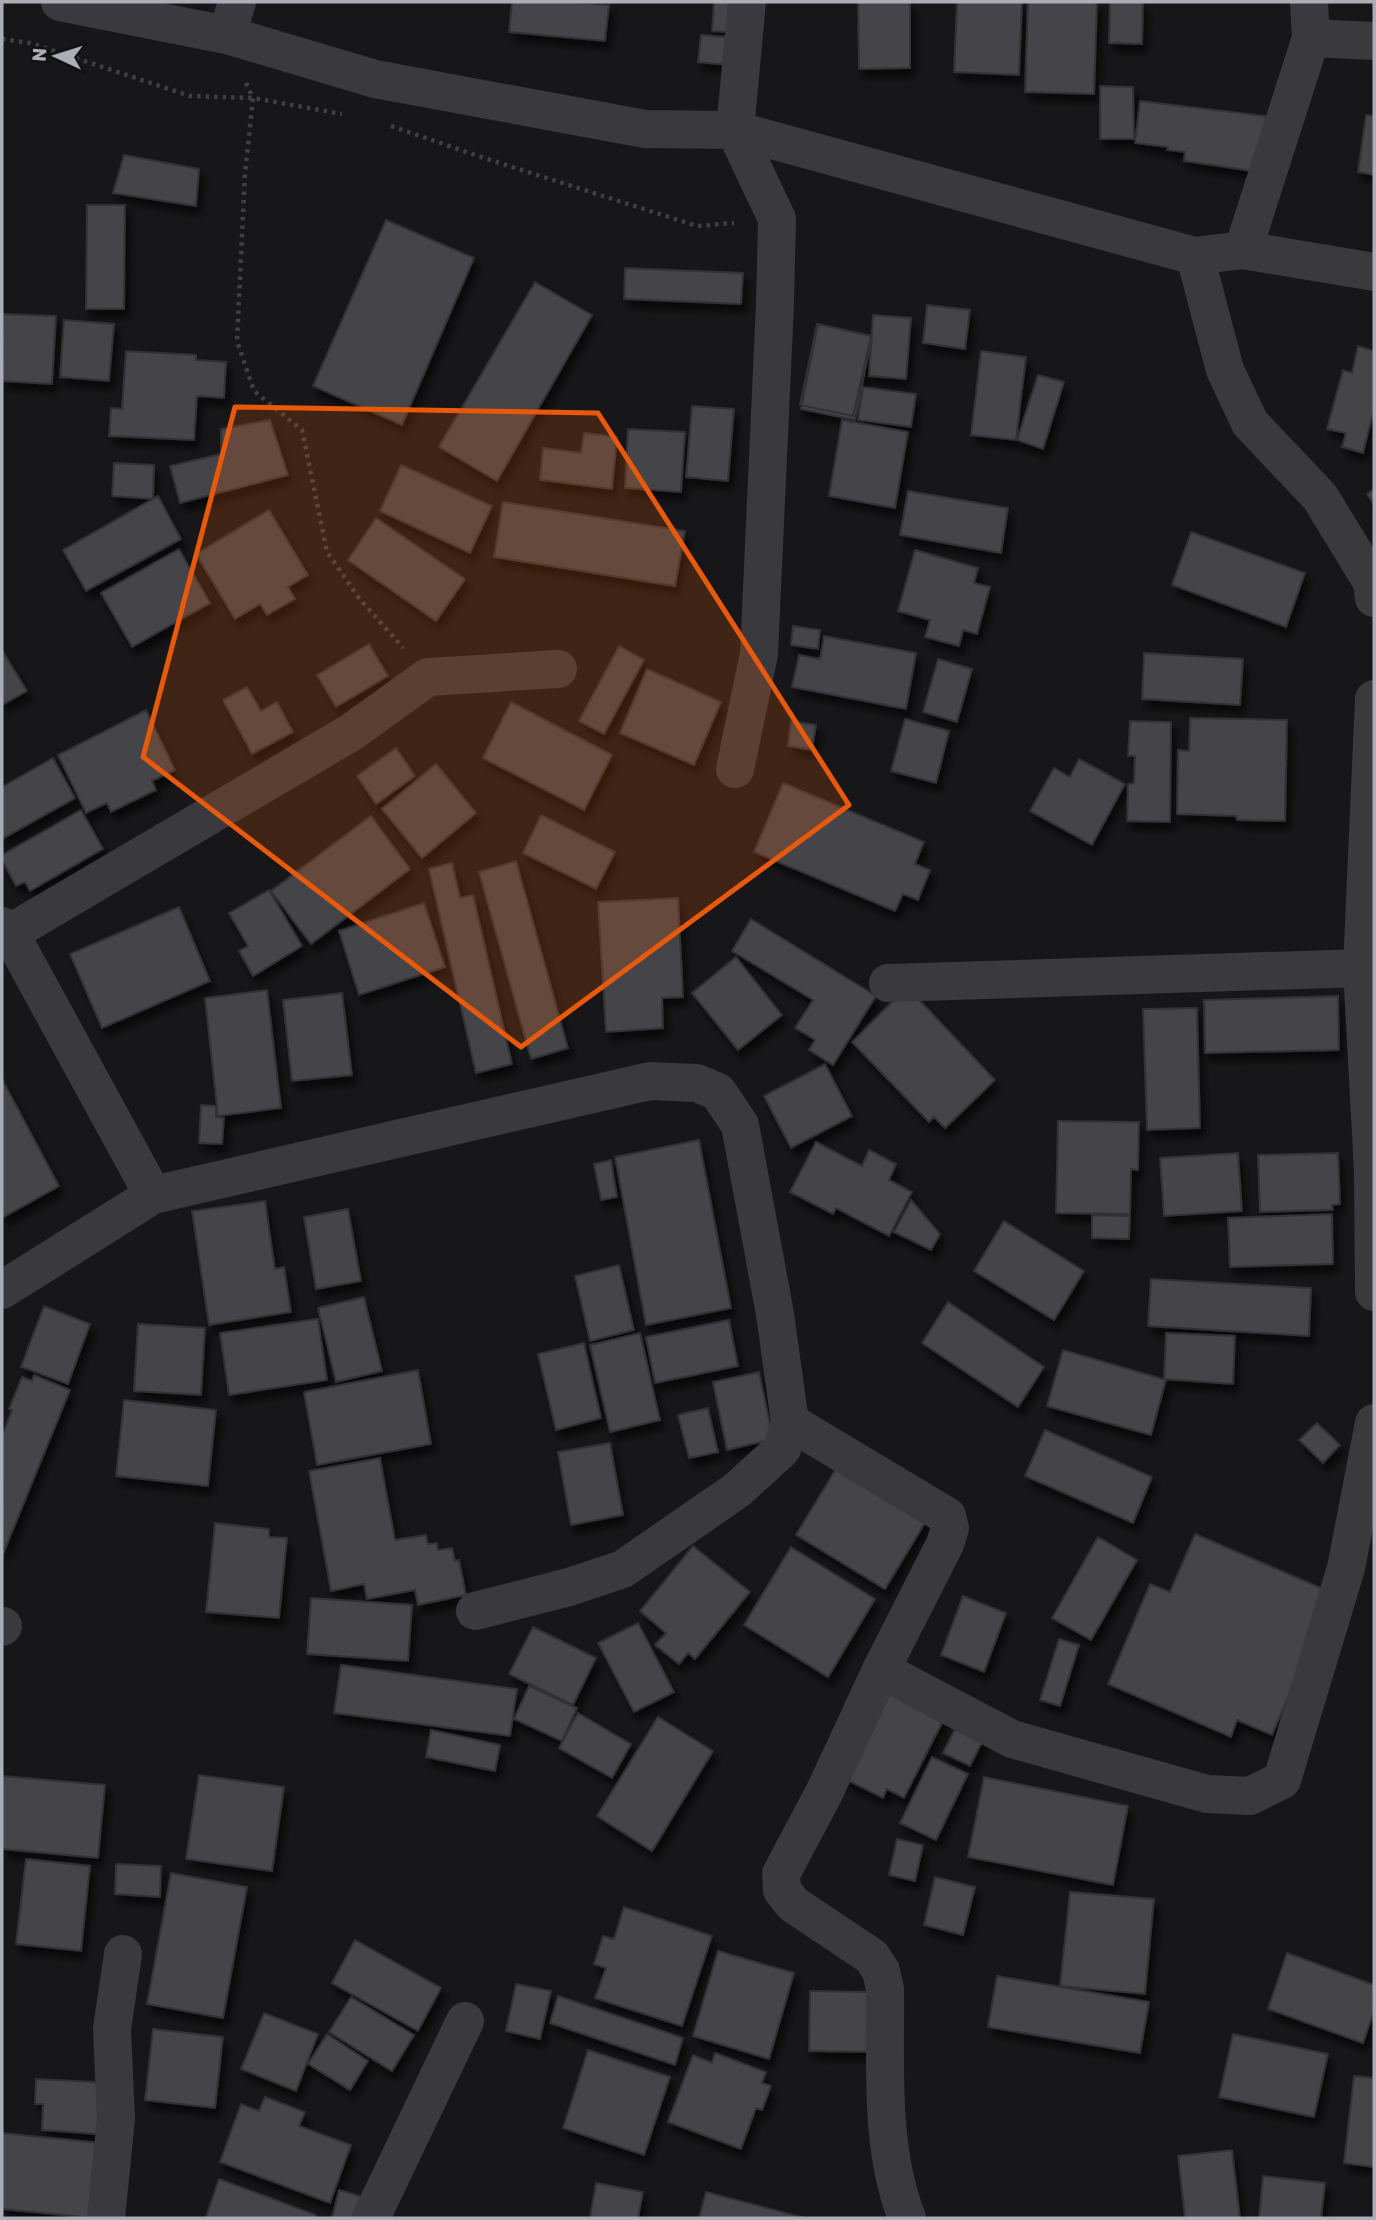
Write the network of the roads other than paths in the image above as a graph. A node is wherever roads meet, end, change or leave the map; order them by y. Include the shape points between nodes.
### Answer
1 (60, 2) edge
2 (747, 2) edge
3 (232, 18) edge
4 (1310, 20) edge
5 (1374, 41) edge
6 (735, 130) junction
7 (1243, 250) junction
8 (1195, 256) junction
9 (1374, 272) edge
10 (1374, 598) edge
11 (558, 669) dead end
12 (1374, 699) edge
13 (735, 769) dead end
14 (6, 930) edge
15 (1362, 968) junction
16 (888, 984) dead end
17 (1374, 1171) edge
18 (153, 1195) junction
19 (2, 1290) edge
20 (1374, 1292) edge
21 (790, 1422) junction
22 (1374, 1423) edge
23 (475, 1611) dead end
24 (881, 1670) junction
25 (123, 1954) dead end
26 (465, 2021) dead end
27 (106, 2218) edge
28 (371, 2218) edge
29 (907, 2218) edge

1 - 3 street
2 - 6 street
3 - 6 street via 375,79 645,129
4 - 5 street
4 - 7 street
6 - 8 street
6 - 13 street via 776,219 759,654
7 - 8 street
7 - 9 street
8 - 10 street via 1225,370 1250,423 1320,497 1372,582
11 - 14 street via 428,677 350,733
12 - 15 street
14 - 18 street
15 - 16 street
15 - 17 street
17 - 20 street
18 - 19 street
18 - 21 street via 650,1081 697,1083 718,1092 740,1125
21 - 23 street via 782,1449 737,1490 623,1569
21 - 24 street via 947,1516 950,1528 945,1544
22 - 24 street via 1346,1568 1282,1780 1250,1796 1206,1794 1012,1739
24 - 29 street via 781,1874 782,1890 793,1903 872,1957 881,1971 888,2145 896,2190
25 - 27 street via 112,2029 116,2119
26 - 28 street

